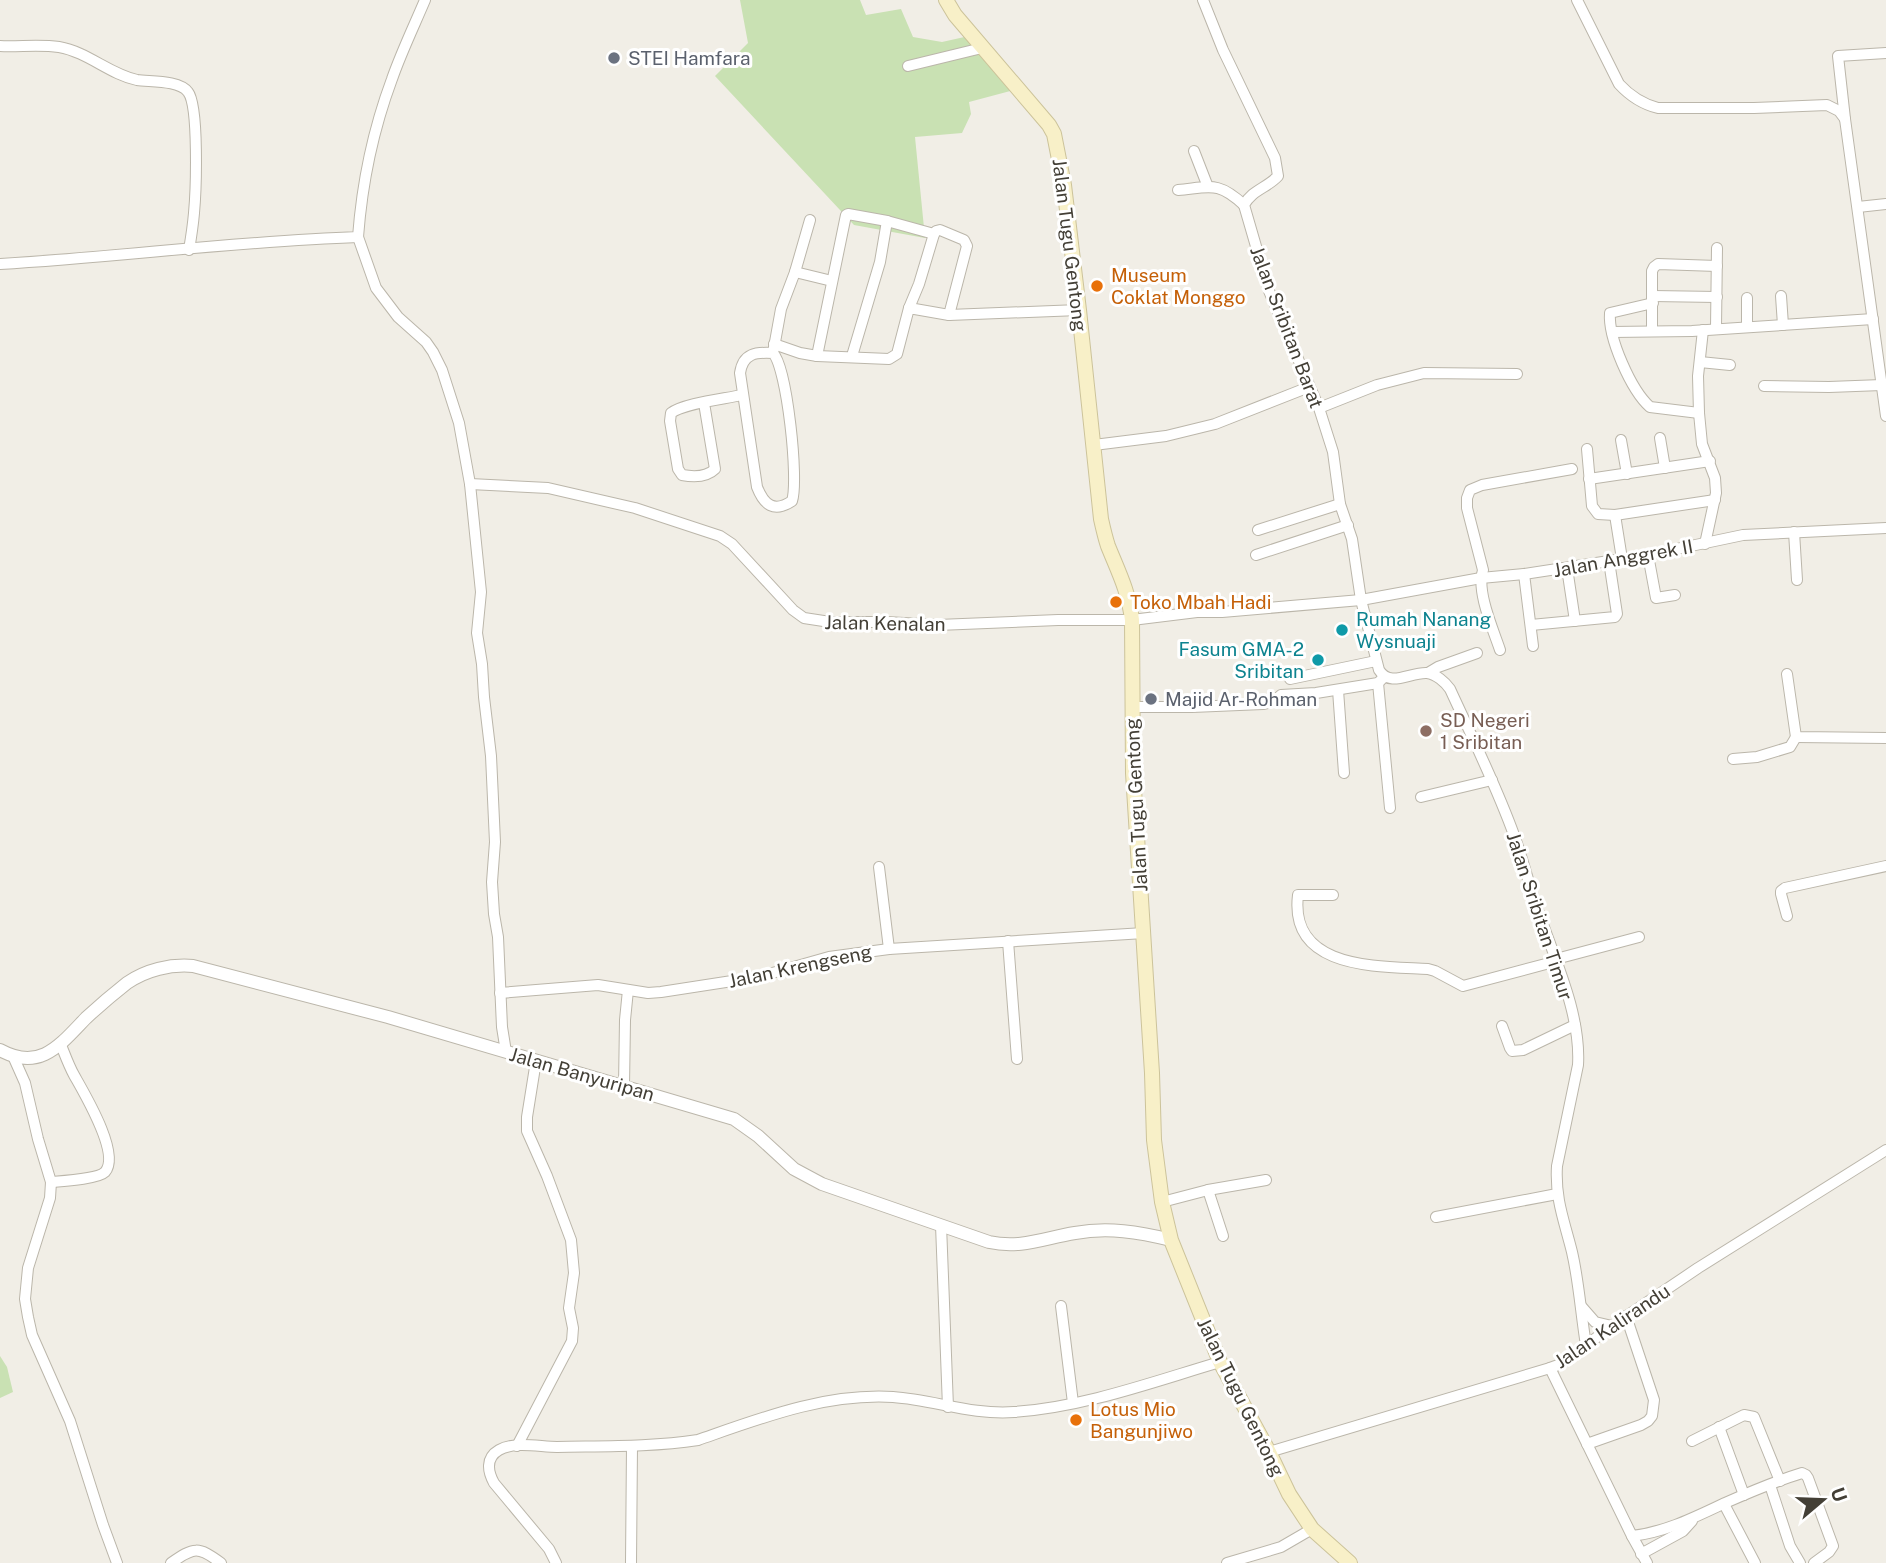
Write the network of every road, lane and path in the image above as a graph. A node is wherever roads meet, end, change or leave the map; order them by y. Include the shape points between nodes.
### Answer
1 (425, 0) edge
2 (946, 0) edge
3 (1203, 0) edge
4 (1577, 0) edge
5 (0, 46) edge
6 (982, 48) junction
7 (1886, 53) edge
8 (908, 66) dead end
9 (1845, 119) junction
10 (1194, 150) dead end
11 (1208, 187) junction
12 (1178, 190) dead end
13 (1886, 204) edge
14 (1244, 205) junction
15 (1858, 207) junction
16 (810, 220) dead end
17 (887, 220) junction
18 (934, 234) junction
19 (358, 237) junction
20 (1717, 248) dead end
21 (189, 250) junction
22 (0, 264) edge
23 (1717, 266) junction
24 (795, 272) junction
25 (832, 281) junction
26 (1781, 296) dead end
27 (1717, 297) junction
28 (1747, 298) dead end
29 (1653, 299) junction
30 (909, 308) junction
31 (1080, 310) junction
32 (948, 315) junction
33 (1873, 320) junction
34 (1783, 325) junction
35 (1747, 326) junction
36 (1716, 328) junction
37 (1703, 330) junction
38 (1652, 331) junction
39 (1612, 332) junction
40 (774, 348) junction
41 (817, 356) junction
42 (852, 356) junction
43 (1700, 362) junction
44 (1730, 365) dead end
45 (1517, 374) dead end
46 (1882, 385) junction
47 (1764, 386) dead end
48 (1309, 387) junction
49 (742, 395) junction
50 (704, 403) junction
51 (1318, 408) junction
52 (1699, 413) junction
53 (1886, 416) edge
54 (1660, 438) dead end
55 (1621, 440) dead end
56 (1094, 445) junction
57 (1587, 449) dead end
58 (1710, 461) junction
59 (1665, 468) junction
60 (1572, 470) dead end
61 (1627, 474) junction
62 (1589, 479) junction
63 (470, 484) junction
64 (1715, 500) junction
65 (1340, 504) junction
66 (1615, 516) junction
67 (1348, 525) junction
68 (1886, 528) edge
69 (1258, 530) dead end
70 (1794, 532) junction
71 (1705, 544) junction
72 (1256, 555) dead end
73 (1648, 555) junction
74 (1622, 559) junction
75 (1609, 561) junction
76 (1567, 568) junction
77 (1524, 574) junction
78 (1481, 578) junction
79 (1797, 580) dead end
80 (1675, 595) dead end
81 (1361, 600) junction
82 (1132, 620) junction
83 (1574, 621) junction
84 (1531, 625) junction
85 (1534, 646) dead end
86 (1500, 650) dead end
87 (1477, 653) dead end
88 (1376, 661) junction
89 (1428, 673) junction
90 (1787, 674) dead end
91 (1313, 675) junction
92 (1290, 679) dead end
93 (1381, 680) junction
94 (1338, 690) junction
95 (1316, 693) junction
96 (1131, 707) junction
97 (1796, 737) junction
98 (1886, 738) edge
99 (1733, 759) dead end
100 (1344, 773) dead end
101 (1492, 780) junction
102 (1421, 797) dead end
103 (1390, 808) dead end
104 (1886, 866) edge
105 (879, 867) dead end
106 (1333, 895) dead end
107 (1787, 916) dead end
108 (1144, 933) junction
109 (1639, 937) dead end
110 (1008, 941) junction
111 (890, 948) junction
112 (1556, 960) junction
113 (628, 990) junction
114 (500, 993) junction
115 (1575, 1025) junction
116 (1502, 1026) dead end
117 (61, 1045) junction
118 (0, 1050) edge
119 (506, 1052) junction
120 (13, 1056) junction
121 (1017, 1059) dead end
122 (536, 1061) junction
123 (624, 1086) junction
124 (1886, 1150) edge
125 (1266, 1180) dead end
126 (51, 1182) junction
127 (1208, 1190) junction
128 (1557, 1194) junction
129 (1162, 1202) junction
130 (1436, 1217) dead end
131 (941, 1225) junction
132 (1223, 1237) dead end
133 (1171, 1240) junction
134 (1580, 1304) junction
135 (1061, 1306) dead end
136 (1626, 1316) junction
137 (1612, 1326) junction
138 (1586, 1345) junction
139 (1220, 1362) junction
140 (1550, 1368) junction
141 (1073, 1404) junction
142 (948, 1407) junction
143 (1719, 1427) junction
144 (1692, 1441) dead end
145 (1587, 1444) junction
146 (517, 1446) junction
147 (632, 1446) junction
148 (1269, 1452) junction
149 (1775, 1483) junction
150 (1744, 1495) junction
151 (1724, 1504) junction
152 (1694, 1518) junction
153 (1312, 1529) junction
154 (1632, 1536) junction
155 (1644, 1558) edge
156 (117, 1563) edge
157 (172, 1563) edge
158 (221, 1563) edge
159 (555, 1563) edge
160 (631, 1563) edge
161 (1227, 1563) edge
162 (1350, 1563) edge
163 (1755, 1563) edge
164 (1800, 1563) edge
165 (1814, 1563) edge

1 - 19 street via 376,129
2 - 6 main road, Jalan Tugu Gentong
3 - 14 street via 1278,168 1278,176
4 - 9 street via 1619,84 1648,105 1754,108 1827,104
5 - 21 street via 70,49 122,75 185,89 192,101 195,133
6 - 8 street
6 - 31 main road, Jalan Tugu Gentong via 1054,134
7 - 9 street via 1838,56
9 - 15 street
10 - 11 street
11 - 12 street
11 - 14 street via 1231,193
13 - 15 street
14 - 48 street, Jalan Sribitan Barat via 1269,291
15 - 33 street
16 - 24 street
17 - 18 street
17 - 25 street via 846,215
17 - 42 street via 880,262
18 - 30 street
18 - 32 street via 940,230 967,246
19 - 21 street
19 - 63 street via 376,288 398,317 426,342 442,370 459,423
20 - 23 street
21 - 22 street
23 - 27 street
23 - 29 street via 1658,264 1652,271
24 - 25 street
24 - 40 street via 781,309
25 - 41 street
26 - 34 street
27 - 29 street
27 - 36 street
28 - 35 street
29 - 38 street
29 - 39 street via 1610,313
30 - 32 street
30 - 42 street via 896,357
31 - 32 street
31 - 56 main road, Jalan Tugu Gentong
33 - 34 street
33 - 46 street
34 - 35 street
35 - 36 street
36 - 37 street
37 - 38 street
37 - 43 street
38 - 39 street
39 - 52 street via 1646,405
40 - 41 street
40 - 49 street via 742,362
40 - 49 street via 793,439 795,488 788,504 769,505 762,500
41 - 42 street
43 - 44 street
43 - 52 street
45 - 51 street via 1424,373
46 - 47 street
46 - 53 street
48 - 51 street, Jalan Sribitan Barat
48 - 56 street via 1215,424
49 - 50 street
50 - 50 street via 715,469 702,475 682,475 670,416 680,408
51 - 65 street, Jalan Sribitan Barat via 1333,452
52 - 58 street via 1702,444
54 - 59 street
55 - 61 street
56 - 82 main road, Jalan Tugu Gentong via 1101,519 1127,589
57 - 62 street
58 - 59 street
58 - 64 street
59 - 61 street
60 - 78 street via 1470,490 1467,508 1483,570
61 - 62 street
62 - 66 street via 1594,510
63 - 82 street, Jalan Kenalan via 548,488 635,508 720,536 793,610 814,621 950,625
63 - 114 street via 481,592 477,633 491,756 492,893
64 - 66 street
64 - 71 street
65 - 67 street, Jalan Sribitan Barat
65 - 69 street
66 - 74 street
67 - 72 street
67 - 81 street, Jalan Sribitan Barat
68 - 70 street, Jalan Anggrek II
70 - 71 street, Jalan Anggrek II via 1748,534
70 - 79 street
71 - 73 street, Jalan Anggrek II
73 - 74 street, Jalan Anggrek II
73 - 80 street via 1656,598
74 - 75 street, Jalan Anggrek II
75 - 76 street, Jalan Anggrek II
75 - 83 street via 1617,614
76 - 77 street, Jalan Anggrek II
76 - 83 street
77 - 78 street, Jalan Anggrek II
77 - 84 street
78 - 81 street, Jalan Anggrek II
78 - 86 street
81 - 82 street, Jalan Kenalan
81 - 88 street
82 - 96 main road, Jalan Tugu Gentong
83 - 84 street
84 - 85 street
87 - 89 street
88 - 91 street
88 - 93 street
89 - 93 street
89 - 101 street, Jalan Sribitan Timur via 1444,680 1450,689
90 - 97 street
91 - 92 street
91 - 95 street
93 - 94 street
93 - 103 street
94 - 95 street
94 - 100 street
95 - 96 street via 1281,695 1263,704
96 - 108 main road, Jalan Tugu Gentong
97 - 98 street
97 - 99 street via 1790,747
101 - 102 street
101 - 112 street, Jalan Sribitan Timur
104 - 107 street via 1785,888 1781,894
105 - 111 street
106 - 112 street via 1298,894 1299,919 1321,950 1355,964 1428,969 1464,986
108 - 110 street, Jalan Krengseng
108 - 129 main road, Jalan Tugu Gentong via 1154,1140
109 - 112 street
110 - 111 street, Jalan Krengseng
110 - 121 street
111 - 113 street, Jalan Krengseng via 829,957 758,977 661,992
112 - 115 street, Jalan Sribitan Timur
113 - 114 street, Jalan Krengseng via 598,985
113 - 123 street
114 - 119 street
115 - 116 street via 1517,1051 1510,1048
115 - 128 street, Jalan Sribitan Timur via 1579,1049 1557,1166
117 - 119 street, Jalan Banyuripan via 129,982 180,965 300,993
117 - 120 street, Jalan Banyuripan via 35,1058
117 - 126 street via 106,1141 108,1164 97,1176
118 - 120 street, Jalan Banyuripan
119 - 122 street, Jalan Banyuripan
120 - 126 street via 25,1083
122 - 123 street, Jalan Banyuripan
122 - 146 street via 527,1132 571,1240 574,1273 569,1308 573,1328 572,1341
123 - 131 street, Jalan Banyuripan via 734,1119 794,1169 822,1184
124 - 136 street, Jalan Kalirandu
125 - 127 street
126 - 156 street via 28,1268 28,1317 70,1421
127 - 129 street
127 - 132 street
128 - 130 street
128 - 134 street, Jalan Sribitan Timur
129 - 133 main road, Jalan Tugu Gentong
131 - 133 street, Jalan Banyuripan via 1005,1246 1111,1230
131 - 142 street
133 - 139 main road, Jalan Tugu Gentong
134 - 137 street via 1595,1322
134 - 138 street, Jalan Sribitan Timur
135 - 141 street
136 - 137 street, Jalan Kalirandu
136 - 145 street via 1654,1401 1652,1416 1641,1425
137 - 138 street, Jalan Kalirandu
138 - 140 street, Jalan Kalirandu
139 - 141 street
139 - 148 main road, Jalan Tugu Gentong
140 - 145 street
140 - 148 street, Jalan Kalirandu
141 - 142 street via 1013,1412
142 - 147 street via 893,1397 807,1404 698,1440
143 - 144 street
143 - 149 street via 1744,1415 1754,1417
143 - 150 street
145 - 154 street
146 - 147 street
146 - 159 street via 493,1455 489,1474 549,1549
147 - 160 street
148 - 153 main road, Jalan Tugu Gentong
149 - 150 street
149 - 164 street via 1790,1546
149 - 165 street via 1802,1473 1808,1478 1833,1546
150 - 151 street
151 - 152 street
151 - 163 street
152 - 154 street
152 - 155 street
153 - 161 street via 1281,1547
153 - 162 main road, Jalan Tugu Gentong
154 - 155 street
157 - 158 street via 199,1550

